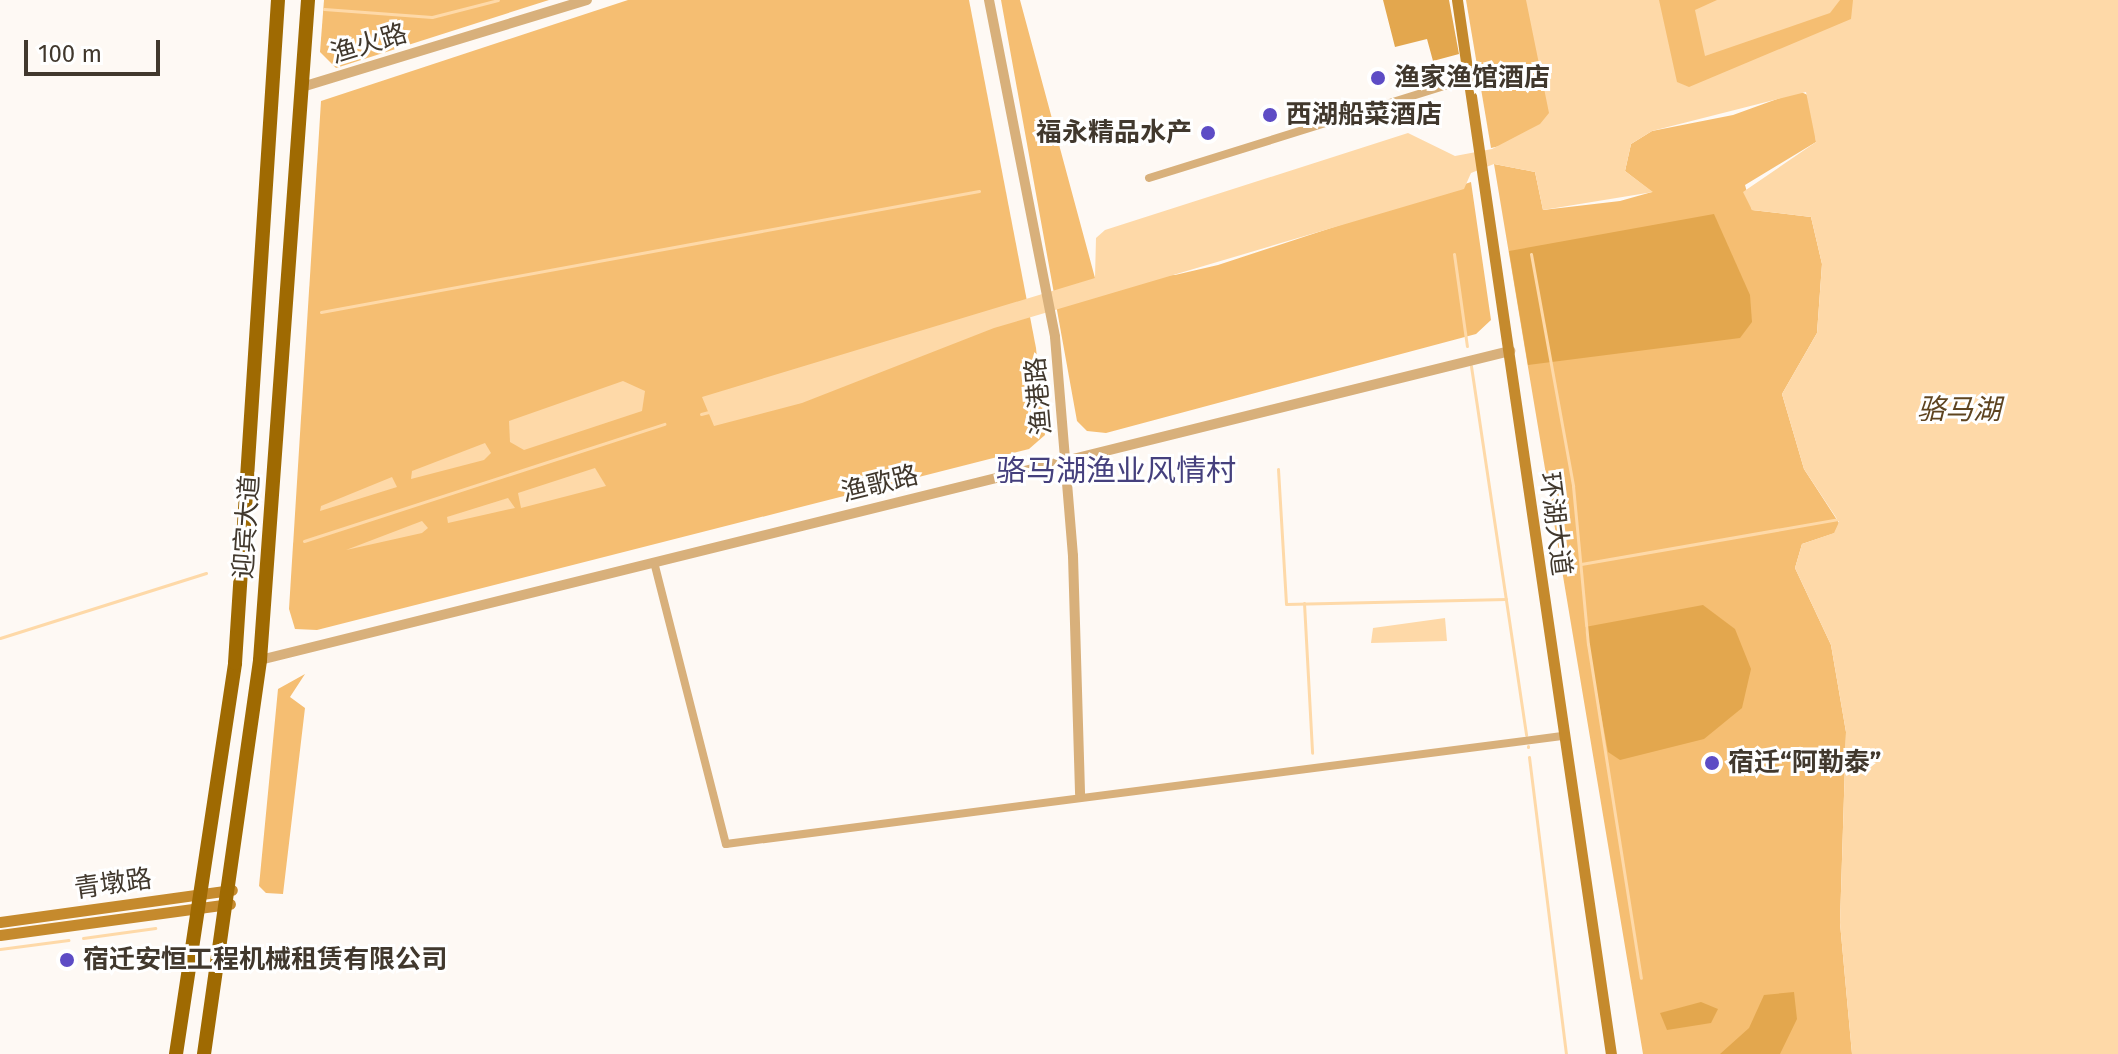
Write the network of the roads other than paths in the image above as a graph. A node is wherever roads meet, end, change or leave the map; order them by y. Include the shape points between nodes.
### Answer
1 (278, 0) edge
2 (308, 0) edge
3 (587, 0) edge
4 (989, 0) edge
5 (1457, 0) edge
6 (1472, 78) junction
7 (302, 87) junction
8 (1149, 178) dead end
9 (1510, 351) junction
10 (1066, 461) junction
11 (654, 562) junction
12 (260, 660) junction
13 (1562, 736) junction
14 (1080, 794) junction
15 (231, 897) junction
16 (202, 900) junction
17 (0, 922) edge
18 (0, 935) edge
19 (176, 1054) edge
20 (204, 1054) edge
21 (1611, 1054) edge

1 - 16 highway, 迎宾大道 via 235,663
2 - 7 highway, 迎宾大道
3 - 7 street, 渔火路
4 - 10 street, 渔港路 via 1055,337
5 - 6 main road, 环湖大道
6 - 8 street
6 - 9 main road, 环湖大道
7 - 12 highway, 迎宾大道
9 - 10 street, 渔歌路
9 - 13 main road, 环湖大道
10 - 11 street, 渔歌路
10 - 14 street, 渔港路
11 - 12 street, 渔歌路
11 - 14 street via 726,844
12 - 15 highway, 迎宾大道
13 - 14 street
13 - 21 main road, 环湖大道
15 - 16 main road, 青墩路
15 - 20 highway, 迎宾大道
16 - 17 main road, 青墩路
16 - 18 main road, 青墩路
16 - 19 highway, 迎宾大道

